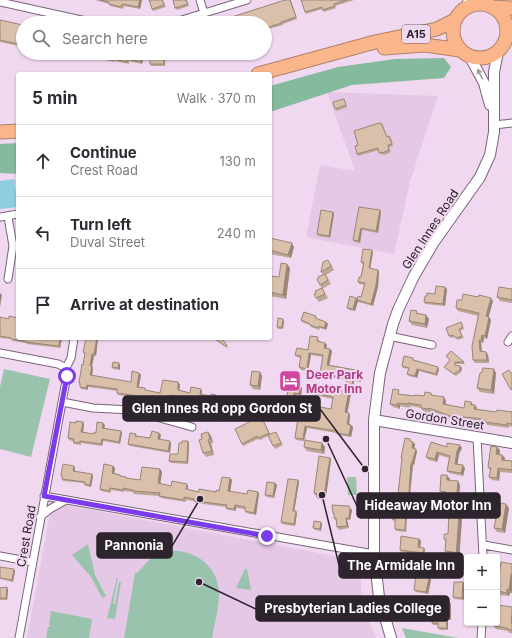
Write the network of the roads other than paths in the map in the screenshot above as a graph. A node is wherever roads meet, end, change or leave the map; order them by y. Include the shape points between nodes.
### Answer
1 (200, 0) edge
2 (247, 0) edge
3 (0, 2) edge
4 (466, 4) edge
5 (487, 4) edge
6 (512, 8) edge
7 (204, 13) junction
8 (63, 16) edge
9 (194, 16) edge
10 (455, 20) junction
11 (509, 37) edge
12 (346, 50) junction
13 (498, 52) junction
14 (465, 53) junction
15 (265, 72) edge
16 (494, 122) junction
17 (512, 123) edge
18 (16, 131) edge
19 (0, 132) edge
20 (16, 214) edge
21 (8, 216) junction
22 (0, 217) edge
23 (8, 279) dead end
24 (389, 336) junction
25 (74, 340) edge
26 (432, 345) dead end
27 (0, 354) edge
28 (66, 368) junction
29 (62, 402) junction
30 (374, 420) junction
31 (192, 427) dead end
32 (477, 437) junction
33 (512, 443) edge
34 (44, 496) junction
35 (66, 500) junction
36 (40, 517) junction
37 (484, 545) junction
38 (512, 550) edge
39 (374, 554) junction
40 (483, 554) edge
41 (0, 556) edge
42 (32, 562) junction
43 (482, 626) edge
44 (19, 638) edge
45 (391, 638) edge
46 (481, 638) edge

1 - 7 street
2 - 7 street
3 - 8 street
4 - 5 highway, A15
4 - 10 highway, A15
5 - 6 highway, A15
5 - 11 highway via 502,15
7 - 9 street
10 - 12 highway, A15 via 437,29
10 - 14 highway via 452,30 454,41
11 - 13 highway
12 - 14 highway, A15 via 424,45
12 - 15 highway, A15
13 - 14 highway, A15 via 480,58
13 - 16 main road, Glen Innes Road via 494,72
16 -> 14 main road, Glen Innes Road via 484,82
16 - 17 street
16 - 24 main road, Glen Innes Road via 492,148 480,177 418,268
18 - 19 highway
20 - 21 street
21 - 22 street
21 - 23 street via 13,246
24 - 26 street
24 - 30 main road, Glen Innes Road via 380,373
25 - 28 street, Crest Road via 71,358
27 - 28 street via 58,364
28 - 29 street, Crest Road
29 - 31 street via 93,408 130,410
29 - 34 street, Crest Road
30 - 32 main road, Gordon Street
30 - 39 main road, Glen Innes Road
32 - 33 main road, Gordon Street
32 - 37 street
34 - 35 street
34 - 36 street, Crest Road
35 - 36 street
35 - 39 street
36 - 42 street, Crest Road
37 - 38 street
37 - 40 street
39 - 45 main road, Glen Innes Road via 379,597
41 - 42 street
42 - 44 street, Crest Road
43 - 46 street

